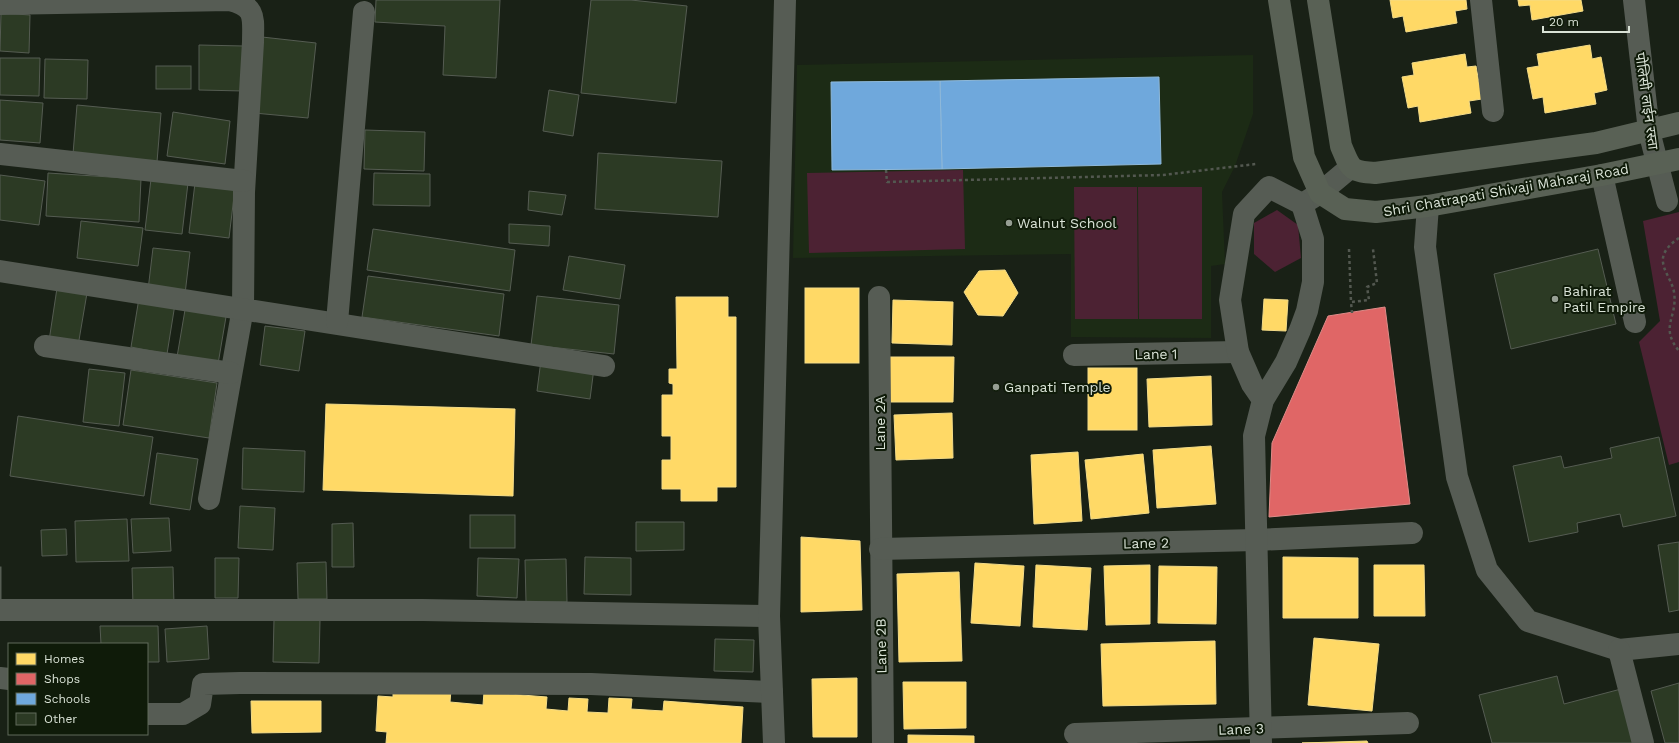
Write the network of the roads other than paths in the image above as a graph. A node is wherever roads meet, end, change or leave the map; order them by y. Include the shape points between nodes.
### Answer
1 (785, 0) edge
2 (1279, 0) edge
3 (1318, 0) edge
4 (1481, 0) edge
5 (1634, 0) edge
6 (0, 4) edge
7 (364, 12) dead end
8 (1493, 111) dead end
9 (1679, 123) edge
10 (1649, 131) junction
11 (0, 154) edge
12 (1679, 159) edge
13 (1658, 164) junction
14 (1351, 167) junction
15 (1602, 175) junction
16 (244, 181) junction
17 (1311, 198) junction
18 (1667, 201) dead end
19 (1428, 206) junction
20 (0, 271) edge
21 (879, 297) dead end
22 (243, 308) junction
23 (337, 322) junction
24 (1635, 322) dead end
25 (45, 346) dead end
26 (1238, 352) junction
27 (1074, 355) dead end
28 (604, 366) dead end
29 (231, 373) junction
30 (1263, 400) junction
31 (209, 499) dead end
32 (1412, 532) dead end
33 (1256, 540) junction
34 (880, 549) junction
35 (0, 610) edge
36 (769, 616) junction
37 (1679, 644) edge
38 (1619, 650) junction
39 (772, 692) junction
40 (148, 714) edge
41 (1408, 723) dead end
42 (1075, 734) dead end
43 (1261, 736) edge
44 (774, 743) edge
45 (883, 743) edge
46 (1644, 743) edge

1 - 36 street
2 - 17 main road
3 - 14 main road via 1341,146
4 - 8 street
5 - 10 street, पोलिसी लाईन रस्ता
6 - 16 street via 230,0 250,9 253,36
7 - 23 street
9 - 10 main road
10 - 13 street, पोलिसी लाईन रस्ता
10 - 14 main road via 1596,143 1375,173 1358,172
11 - 16 street
12 - 13 main road, Shri Chatrapati Shivaji Maharaj Road
13 - 15 main road, Shri Chatrapati Shivaji Maharaj Road
13 - 18 street, पोलिसी लाईन रस्ता
14 - 17 street
15 - 19 main road, Shri Chatrapati Shivaji Maharaj Road
15 - 24 street
16 - 22 street
17 - 19 main road, Shri Chatrapati Shivaji Maharaj Road via 1345,209 1376,212
17 - 26 street via 1269,187 1244,214 1230,300
17 - 30 street via 1313,282 1307,311 1286,362
19 - 38 street via 1425,247 1457,477 1487,570 1528,620
20 - 22 street
21 - 34 street, Lane 2A
22 - 23 street
22 - 29 street
23 - 28 street
25 - 29 street
26 - 27 street, Lane 1
26 - 30 street via 1252,384
29 - 31 street
30 - 33 street via 1254,436
32 - 33 street, Lane 2
33 - 34 street, Lane 2
33 - 43 street
34 - 45 street, Lane 2B
35 - 36 street via 423,610
36 - 39 street
37 - 38 street
38 - 46 street
39 - 40 street via 590,684 203,684 200,704 184,714
39 - 44 street
41 - 43 street, Lane 3
42 - 43 street, Lane 3

